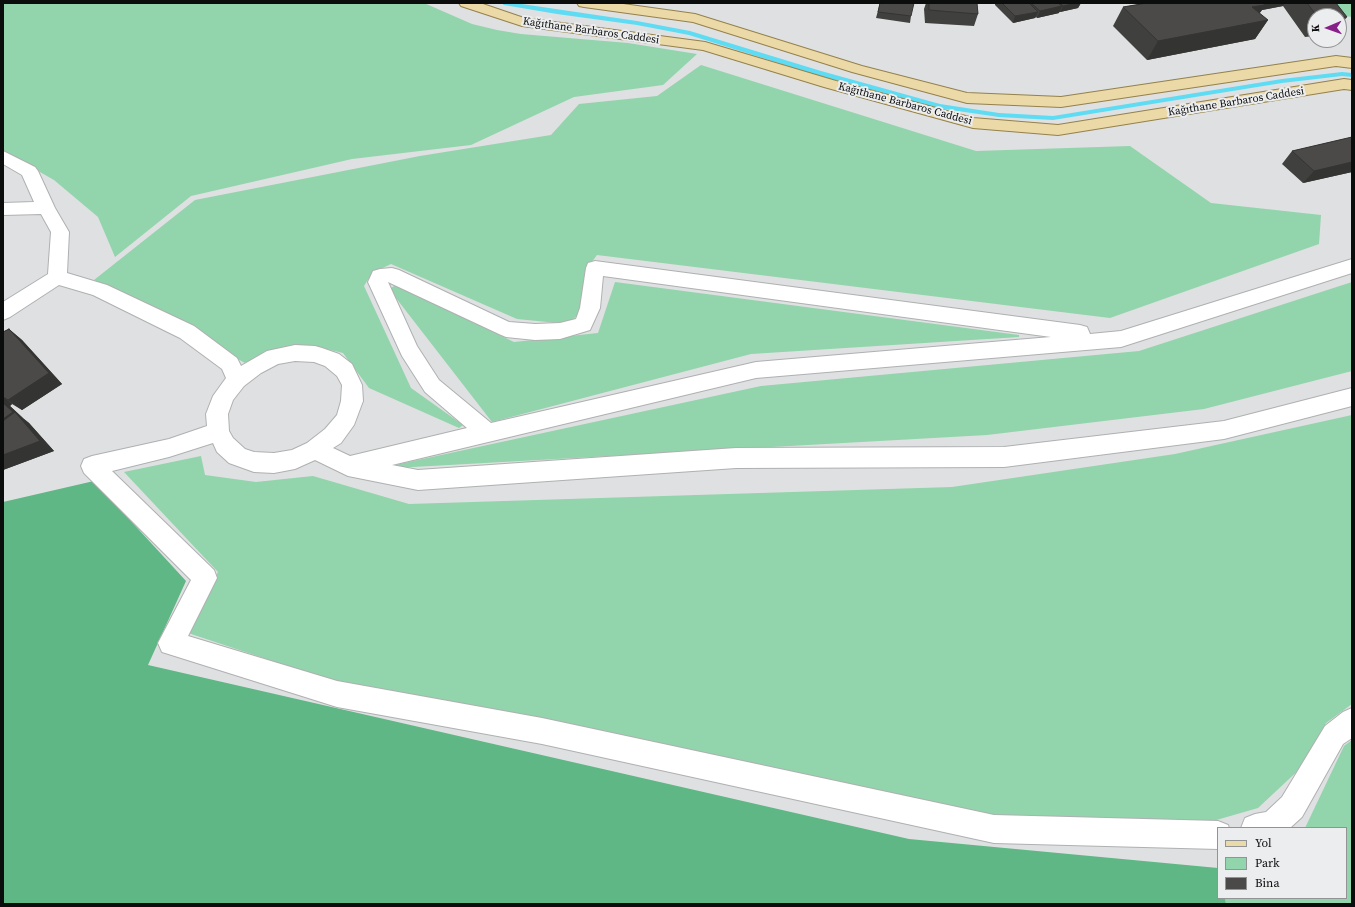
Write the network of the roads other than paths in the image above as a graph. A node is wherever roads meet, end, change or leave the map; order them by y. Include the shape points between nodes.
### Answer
1 (466, 3) edge
2 (584, 3) edge
3 (1352, 63) edge
4 (1352, 85) edge
5 (3, 157) edge
6 (46, 208) junction
7 (3, 209) edge
8 (1352, 266) edge
9 (57, 277) junction
10 (3, 312) edge
11 (1121, 339) junction
12 (237, 380) junction
13 (1352, 397) edge
14 (218, 432) junction
15 (488, 433) junction
16 (315, 450) junction
17 (348, 466) junction
18 (1352, 721) edge
19 (1260, 827) edge
20 (1217, 835) edge

1 - 4 main road, Kağıthane Barbaros Caddesi via 522,22 704,46 973,123 1058,130 1336,85
2 - 3 main road, Kağıthane Barbaros Caddesi via 694,18 857,69 967,98 1061,102 1336,61
5 - 6 street via 29,171
6 - 7 street
6 - 9 street via 60,232
8 - 11 street
9 - 10 street
9 - 12 street via 100,290 187,332 230,364
11 - 15 street via 756,370
11 - 15 street via 595,268 590,308 583,325 560,331 536,332 506,329 392,275 380,276 378,282 409,350 432,386
12 - 14 street via 224,396 217,414
12 - 16 street via 261,364 295,353 315,354 332,360 345,370 352,384 352,401 346,419 333,436
13 - 17 street via 1224,430 1004,457 736,458 418,480
14 - 16 street via 225,445 237,456 254,462 274,463
14 - 20 street via 169,448 92,466 205,578 171,644 337,694 542,731 994,829
15 - 17 street
16 - 17 street
18 - 19 street via 1334,735 1292,807 1273,824

